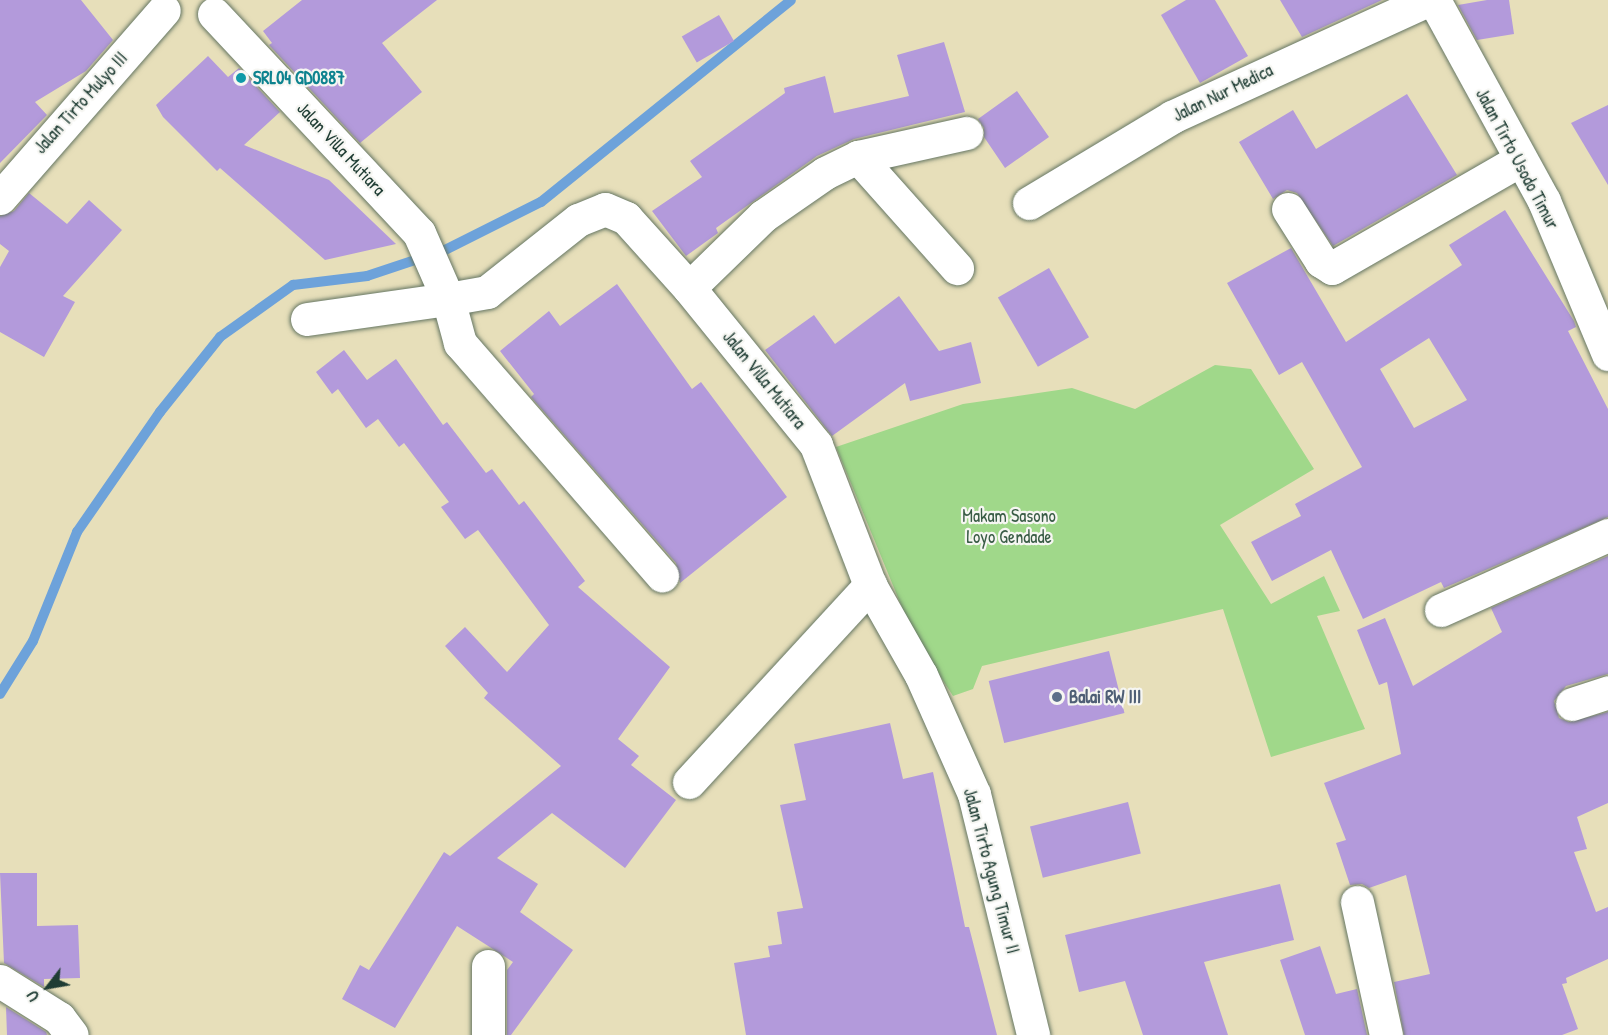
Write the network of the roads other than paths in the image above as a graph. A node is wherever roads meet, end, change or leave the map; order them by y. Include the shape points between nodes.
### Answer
1 (1427, 0) edge
2 (1434, 0) edge
3 (159, 5) edge
4 (221, 7) edge
5 (966, 132) dead end
6 (858, 157) junction
7 (1520, 160) junction
8 (0, 198) edge
9 (1029, 203) dead end
10 (1288, 209) dead end
11 (957, 268) dead end
12 (689, 288) junction
13 (448, 298) junction
14 (307, 320) dead end
15 (1608, 354) edge
16 (816, 445) joint
17 (1608, 534) edge
18 (662, 575) dead end
19 (870, 585) junction
20 (1441, 610) dead end
21 (1608, 692) edge
22 (1572, 704) dead end
23 (689, 782) dead end
24 (1357, 902) dead end
25 (488, 966) dead end
26 (0, 981) edge
27 (72, 1035) edge
28 (488, 1035) edge
29 (1033, 1035) edge
30 (1386, 1035) edge

1 - 9 street, Jalan Nur Medica via 1172,117
2 - 7 street, Jalan Tirto Usodo Timur
3 - 4 street via 183,18
3 - 8 street, Jalan Tirto Mulyo III
4 - 13 street, Jalan Villa Mutiara via 419,233
5 - 6 street
6 - 11 street
6 - 12 street via 825,173 763,216
7 - 10 street via 1332,268 1321,261
7 - 15 street, Jalan Tirto Usodo Timur via 1544,201
12 - 13 street, Jalan Villa Mutiara via 626,218 605,209 578,220 487,292
12 - 16 street, Jalan Villa Mutiara
13 - 14 street, Jalan Villa Mutiara
13 - 18 street, Jalan Villa Mutiara via 460,343
16 - 19 street, Jalan Tirto Agung Timur II
17 - 20 street
19 - 23 street
19 - 29 street, Jalan Tirto Agung Timur II via 921,675 974,794
21 - 22 street
24 - 30 street
25 - 28 street
26 - 27 street via 59,1018

